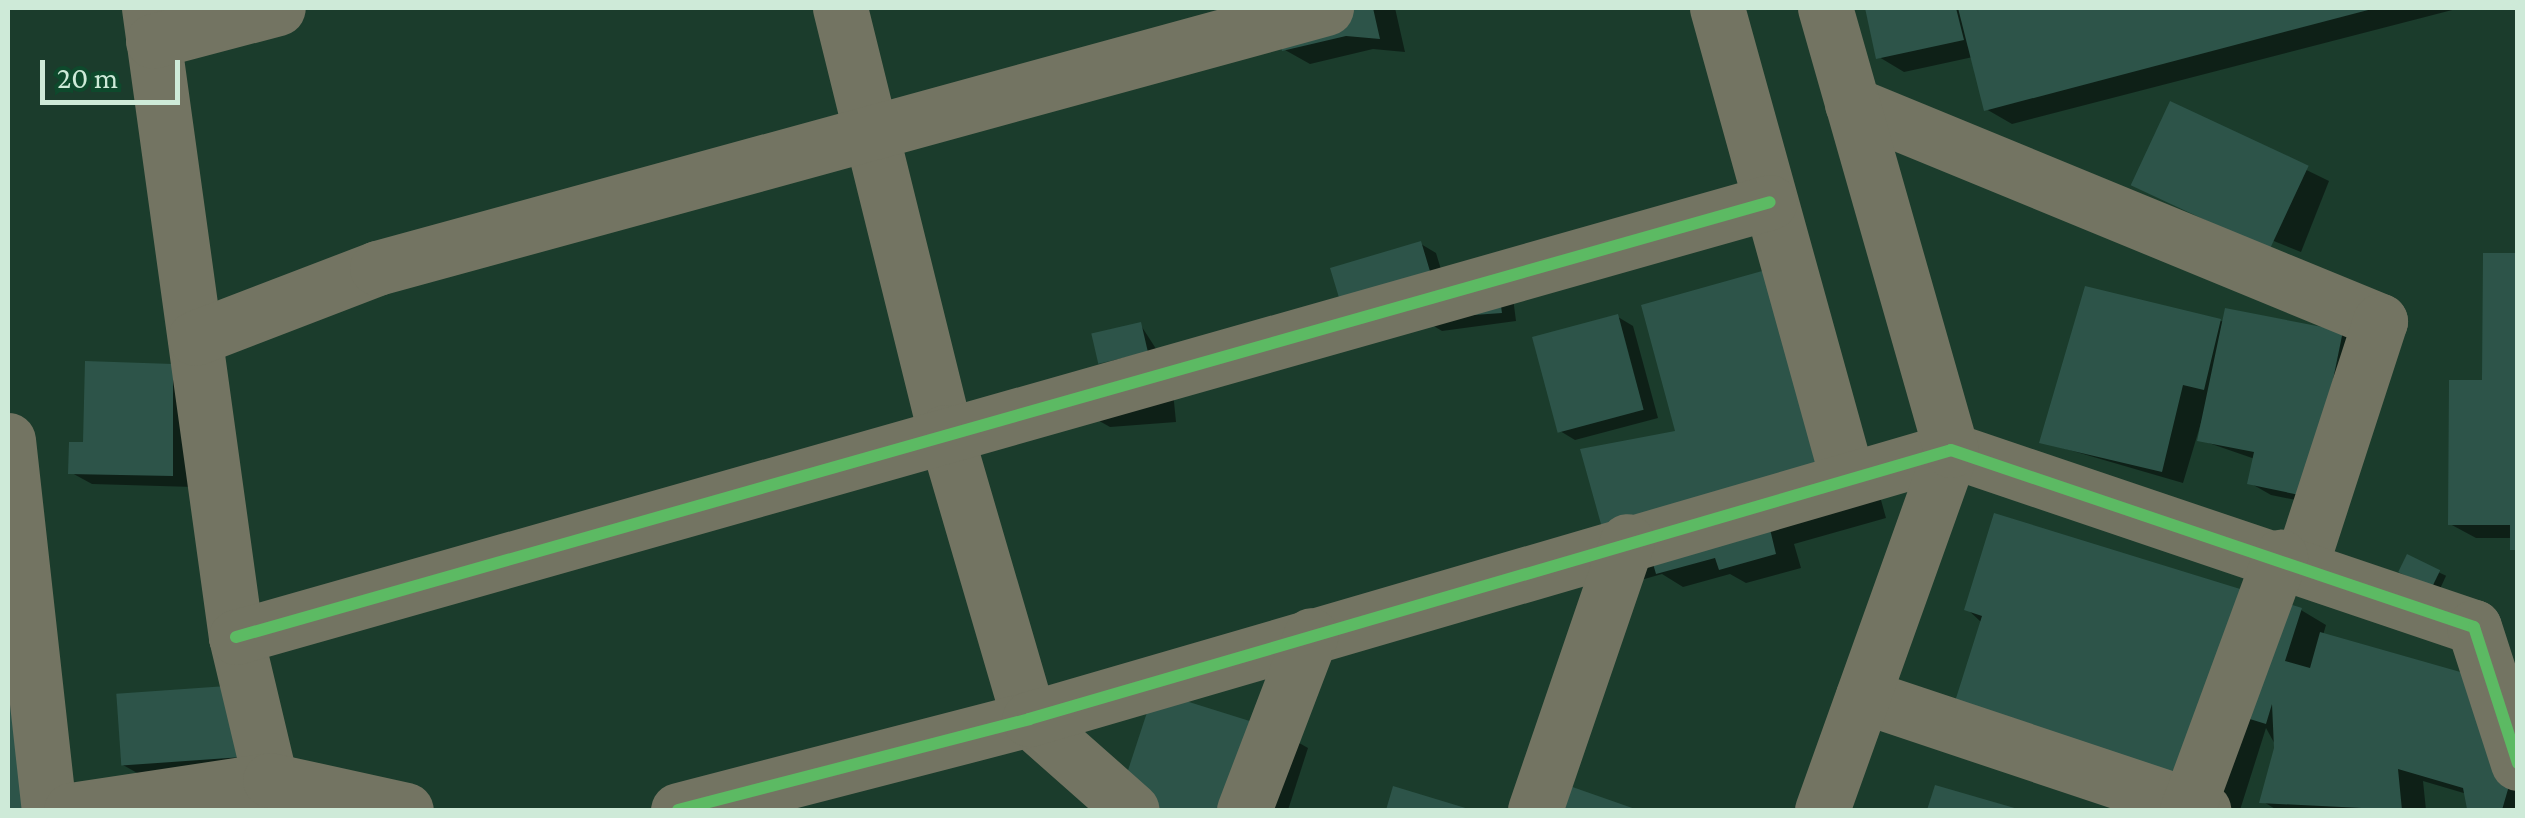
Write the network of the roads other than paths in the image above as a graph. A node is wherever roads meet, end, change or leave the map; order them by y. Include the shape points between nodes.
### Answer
1 (278, 8) edge
2 (840, 8) edge
3 (1326, 8) edge
4 (1717, 8) edge
5 (1824, 8) edge
6 (151, 24) edge
7 (1852, 104) junction
8 (870, 134) junction
9 (1770, 202) junction
10 (195, 338) junction
11 (945, 432) junction
12 (8, 440) edge
13 (1951, 450) junction
14 (1847, 476) junction
15 (1627, 540) junction
16 (2291, 561) junction
17 (1311, 635) junction
18 (236, 637) junction
19 (1863, 696) junction
20 (1029, 718) junction
21 (2518, 763) edge
22 (270, 780) junction
23 (2193, 809) edge
24 (49, 810) edge
25 (71, 810) edge
26 (406, 810) edge
27 (678, 810) edge
28 (1132, 810) edge
29 (1244, 810) edge
30 (1535, 810) edge
31 (1822, 810) edge

1 - 6 street
2 - 8 street
3 - 8 street
4 - 9 street
5 - 7 street
6 - 10 street
7 - 13 street
7 - 16 street via 2380,321
8 - 10 street via 376,268
8 - 11 street
9 - 11 street
9 - 14 street
10 - 18 street
11 - 18 street
11 - 20 street
12 - 24 street
13 - 14 street
13 - 16 street
13 - 19 street
14 - 15 street
15 - 17 street
15 - 30 street
16 - 21 street via 2474,627
16 - 23 street
17 - 20 street
17 - 29 street
18 - 22 street
19 - 23 street
19 - 31 street
20 - 27 street
20 - 28 street
22 - 25 street
22 - 26 street

